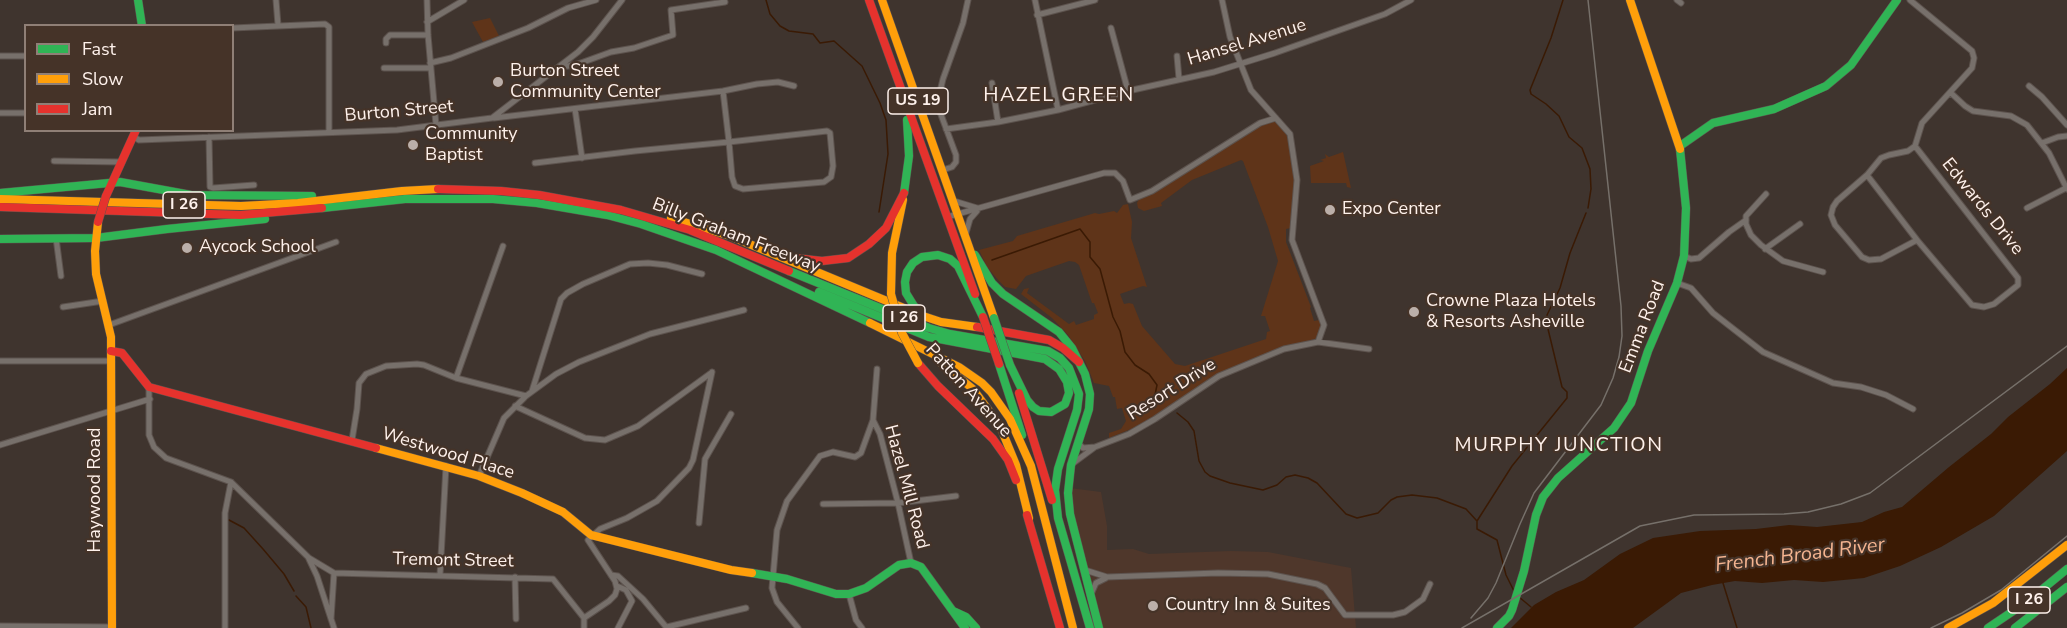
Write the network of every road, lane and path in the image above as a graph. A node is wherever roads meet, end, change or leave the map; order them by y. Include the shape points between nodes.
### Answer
1 (138, 0) edge
2 (276, 0) edge
3 (427, 0) edge
4 (464, 0) edge
5 (596, 0) edge
6 (621, 0) edge
7 (869, 0) edge
8 (882, 0) edge
9 (968, 0) edge
10 (1035, 0) edge
11 (1095, 0) edge
12 (1222, 0) edge
13 (1411, 0) edge
14 (1630, 0) edge
15 (1897, 0) edge
16 (1910, 0) edge
17 (725, 2) dead end
18 (693, 3) edge
19 (1037, 15) junction
20 (428, 22) junction
21 (142, 24) edge
22 (278, 26) junction
23 (234, 28) edge
24 (1111, 28) dead end
25 (428, 35) junction
26 (386, 43) dead end
27 (0, 56) edge
28 (24, 56) edge
29 (1178, 56) dead end
30 (1240, 65) junction
31 (431, 66) junction
32 (384, 68) dead end
33 (555, 69) junction
34 (1179, 79) junction
35 (992, 83) dead end
36 (794, 86) dead end
37 (2029, 86) dead end
38 (723, 91) junction
39 (1128, 91) junction
40 (1951, 93) junction
41 (903, 99) junction
42 (575, 109) junction
43 (1058, 110) junction
44 (0, 112) edge
45 (24, 112) edge
46 (492, 118) junction
47 (1275, 118) junction
48 (998, 123) junction
49 (436, 125) junction
50 (2067, 125) edge
51 (946, 129) junction
52 (329, 132) junction
53 (135, 134) edge
54 (2067, 136) edge
55 (209, 137) junction
56 (729, 142) junction
57 (2042, 143) junction
58 (1680, 146) junction
59 (1915, 147) junction
60 (582, 158) junction
61 (54, 161) dead end
62 (123, 162) junction
63 (535, 163) dead end
64 (943, 170) junction
65 (1867, 175) junction
66 (113, 183) junction
67 (254, 185) dead end
68 (2067, 188) edge
69 (0, 193) edge
70 (904, 193) junction
71 (368, 194) junction
72 (1766, 194) dead end
73 (0, 199) edge
74 (954, 201) junction
75 (362, 203) junction
76 (593, 204) junction
77 (0, 207) edge
78 (2026, 208) dead end
79 (978, 209) junction
80 (959, 214) junction
81 (947, 217) junction
82 (1746, 220) junction
83 (1800, 224) dead end
84 (966, 233) junction
85 (56, 238) junction
86 (96, 238) junction
87 (0, 239) edge
88 (1917, 240) junction
89 (336, 242) dead end
90 (503, 246) dead end
91 (970, 246) junction
92 (1766, 249) junction
93 (765, 250) junction
94 (1684, 256) junction
95 (1823, 272) dead end
96 (702, 274) dead end
97 (61, 276) dead end
98 (1677, 283) junction
99 (791, 284) junction
100 (103, 301) junction
101 (63, 307) dead end
102 (744, 310) dead end
103 (983, 317) junction
104 (948, 322) junction
105 (109, 326) junction
106 (1318, 342) junction
107 (1370, 349) dead end
108 (111, 351) junction
109 (930, 353) junction
110 (0, 361) edge
111 (111, 361) junction
112 (130, 361) junction
113 (1079, 362) junction
114 (1010, 365) junction
115 (877, 369) dead end
116 (456, 378) junction
117 (149, 387) junction
118 (529, 395) junction
119 (150, 399) junction
120 (515, 406) junction
121 (1913, 409) dead end
122 (111, 410) junction
123 (731, 414) dead end
124 (873, 420) junction
125 (352, 440) junction
126 (1078, 443) junction
127 (0, 445) edge
128 (1095, 447) junction
129 (1071, 465) junction
130 (446, 466) junction
131 (1031, 466) junction
132 (703, 467) junction
133 (689, 468) junction
134 (479, 476) junction
135 (231, 482) junction
136 (956, 496) dead end
137 (898, 503) junction
138 (823, 504) dead end
139 (1029, 518) junction
140 (1058, 518) junction
141 (699, 523) dead end
142 (591, 535) junction
143 (2067, 545) edge
144 (308, 557) junction
145 (911, 563) junction
146 (2067, 569) edge
147 (1085, 570) junction
148 (334, 573) junction
149 (440, 575) junction
150 (611, 575) junction
151 (773, 576) junction
152 (515, 577) junction
153 (1107, 578) junction
154 (1430, 584) dead end
155 (617, 586) junction
156 (2067, 587) edge
157 (849, 594) junction
158 (1091, 594) junction
159 (746, 608) dead end
160 (952, 611) junction
161 (584, 618) junction
162 (516, 619) dead end
163 (330, 621) junction
164 (0, 626) edge
165 (667, 627) edge
166 (112, 628) edge
167 (225, 628) edge
168 (334, 628) edge
169 (584, 628) edge
170 (618, 628) edge
171 (798, 628) edge
172 (862, 628) edge
173 (965, 628) edge
174 (976, 628) edge
175 (1058, 628) edge
176 (1073, 628) edge
177 (1090, 628) edge
178 (1099, 628) edge
179 (1497, 628) edge
180 (1948, 628) edge
181 (1988, 628) edge
182 (2015, 628) edge

1 - 21 main road
2 - 22 street
3 - 20 street
4 - 20 street
5 - 31 street
6 - 33 street via 593,38
7 - 41 main road, Patton Avenue / US 19
8 - 64 main road, Patton Avenue / US 19
9 - 51 street via 937,104
10 - 19 street
11 - 19 street
12 - 30 street
13 - 30 street, Hansel Avenue via 1385,14
14 - 58 main road, Emma Road
15 - 58 main road via 1851,65 1826,86 1774,109 1713,123
16 - 40 street via 1973,55 1970,73
17 - 18 street
18 - 33 street via 671,10 673,35
19 - 43 street
20 - 25 street
22 - 23 street
22 - 52 street via 329,27
24 - 39 street
25 - 26 street via 390,34
25 - 31 street
27 - 28 street
29 - 34 street
30 - 34 street, Hansel Avenue
30 - 47 street via 1251,90
31 - 32 street
31 - 49 street
33 - 46 street
34 - 39 street, Hansel Avenue
35 - 48 street
36 - 38 street, Burton Street via 778,82
37 - 50 street
38 - 42 street, Burton Street
38 - 56 street
39 - 43 street, Hansel Avenue
40 - 57 street via 1973,111 2011,116 2027,125
40 - 59 street via 1922,123
41 - 70 main road, Patton Avenue via 909,156
41 - 81 main road, Patton Avenue / US 19
42 - 46 street, Burton Street
42 - 60 street
43 - 48 street, Hansel Avenue
44 - 45 street
46 - 49 street, Burton Street
47 - 79 street via 1260,123 1152,191 1130,200 1123,181 1115,173 1104,173
47 - 106 street via 1290,134 1297,180 1292,240 1324,326
48 - 51 street, Hansel Avenue
49 - 52 street, Burton Street
51 - 64 street via 956,162
52 - 55 street, Burton Street
53 - 55 street, Burton Street via 139,140
53 - 62 main road, Haywood Road
54 - 57 street
55 - 67 street via 210,187
56 - 56 street via 827,131 831,177 824,182 743,189 735,186 732,177
56 - 60 street
57 - 68 street
58 - 94 main road, Emma Road via 1685,198
59 - 65 street via 1881,158
59 - 88 street, Edwards Drive via 2012,268 2018,285 1994,303 1984,307 1972,305
60 - 63 street
61 - 62 street
62 - 66 main road, Haywood Road
64 - 74 main road, Patton Avenue / US 19
65 - 88 street, Edwards Drive
65 - 88 street via 1833,207 1835,225 1869,260 1881,259
66 - 69 main road
66 - 71 main road via 206,195 303,196 361,191
66 - 86 main road, Haywood Road, bridge
68 - 78 street
70 - 93 main road via 882,232 848,258 810,261
70 - 139 main road, Patton Avenue, bridge via 892,253 891,294 902,333 918,363 1001,449
71 - 73 main road, Billy Graham Freeway / I 26 via 241,206
71 - 76 main road, Billy Graham Freeway / I 26 via 481,190
72 - 82 street
74 - 79 street
74 - 80 main road, Patton Avenue / US 19
75 - 77 main road, Billy Graham Freeway / I 26 via 241,215
75 - 86 main road via 307,214
75 - 99 main road, Billy Graham Freeway / I 26 via 466,198 537,203 607,215 684,238
76 - 93 main road via 605,202 653,213
76 - 140 main road, Billy Graham Freeway / I 26 via 698,233 929,328 1037,348 1060,358 1072,374 1079,400 1056,480
79 - 80 street
79 - 84 street
80 - 81 street
80 - 84 main road, Patton Avenue / US 19
81 - 103 main road, Patton Avenue / US 19
82 - 92 street via 1751,235
82 - 94 street via 1699,258
83 - 92 street
84 - 91 main road, Patton Avenue / US 19
85 - 86 main road
85 - 87 main road
85 - 97 street
86 - 100 main road, Haywood Road via 96,274
89 - 105 street
90 - 116 street
91 - 113 main road, Patton Avenue via 992,283 1059,333
91 - 114 main road, Patton Avenue / US 19, bridge
92 - 95 street via 1783,261
93 - 104 main road via 923,316
94 - 98 main road, Emma Road
96 - 118 street via 667,265 630,264 567,293 561,299
98 - 121 street via 1691,288 1713,313 1762,352 1833,383 1886,395
98 - 179 main road, Emma Road via 1626,411 1608,434 1558,478 1543,497 1520,585 1509,616
99 - 109 main road, Billy Graham Freeway / I 26
99 - 114 main road via 798,283 929,337 1045,358 1067,382 1065,404 1051,412 1033,407
100 - 101 street
100 - 105 main road, Haywood Road
102 - 118 street via 657,332 579,362
103 - 104 main road via 955,263 938,255 922,257 907,272 907,297 918,310
103 - 131 main road, Patton Avenue / US 19, bridge
104 - 113 main road via 1049,340
105 - 108 main road, Haywood Road
106 - 107 street, Resort Drive
106 - 128 street, Resort Drive via 1284,349 1219,376 1129,434
108 - 111 main road, Haywood Road
108 - 112 main road via 122,352
109 - 131 main road, Billy Graham Freeway / I 26 via 982,382 1010,419
109 - 139 main road via 973,389 1000,426 1016,465
110 - 111 street
111 - 112 main road
111 - 122 main road, Haywood Road
112 - 117 main road
113 - 126 main road, Patton Avenue via 1089,386 1090,401
114 - 140 main road, Patton Avenue / US 19
115 - 124 street, Hazel Mill Road
116 - 118 street
116 - 125 street via 417,364 386,366 366,374 359,383
117 - 119 street
117 - 125 main road, Westwood Place
118 - 120 street
119 - 122 street
119 - 135 street via 149,435 159,453
120 - 133 street via 585,438 605,440 638,426 712,372
120 - 134 street via 500,425
122 - 127 street
122 - 166 main road, Haywood Road
123 - 132 street
124 - 137 street, Hazel Mill Road
124 - 151 street via 861,453 855,457 833,452 820,456 787,501 777,530
125 - 130 main road, Westwood Place
126 - 128 street via 1083,448
126 - 129 main road, Patton Avenue
128 - 129 street, Resort Drive
129 - 147 main road, Patton Avenue via 1070,514
130 - 134 main road, Westwood Place
130 - 149 street
131 - 176 main road, Billy Graham Freeway / I 26
132 - 133 street
132 - 141 street
133 - 142 street via 657,501
134 - 142 main road, Westwood Place via 563,512
135 - 144 street
135 - 167 street via 225,513
136 - 137 street
137 - 138 street
137 - 145 street, Hazel Mill Road
139 - 175 main road, Patton Avenue
140 - 177 main road, Billy Graham Freeway / I 26
142 - 150 street via 588,540
142 - 151 main road, Westwood Place via 731,570
143 - 180 main road via 1993,603
144 - 148 street
144 - 163 street
145 - 157 main road via 899,565 866,588
145 - 160 main road, Hazel Mill Road via 921,567
146 - 181 main road, I 26
147 - 153 street
147 - 158 main road, Patton Avenue
148 - 149 street, Tremont Street
148 - 163 street
149 - 152 street, Tremont Street
150 - 155 street
150 - 165 street via 618,576 643,599
151 - 157 main road, Westwood Place via 829,593
151 - 171 street via 774,595
152 - 161 street, Tremont Street via 553,579
152 - 162 street
153 - 154 street via 1268,574 1325,588 1346,615 1405,612 1423,599
153 - 158 street via 1096,583
155 - 161 street via 617,593 609,601
155 - 170 street via 626,590 632,601
156 - 182 main road, I 26
157 - 172 street
158 - 178 main road, Patton Avenue
159 - 165 street
160 - 173 main road, Hazel Mill Road
160 - 174 main road via 966,617
161 - 169 street
163 - 168 street
164 - 166 street

